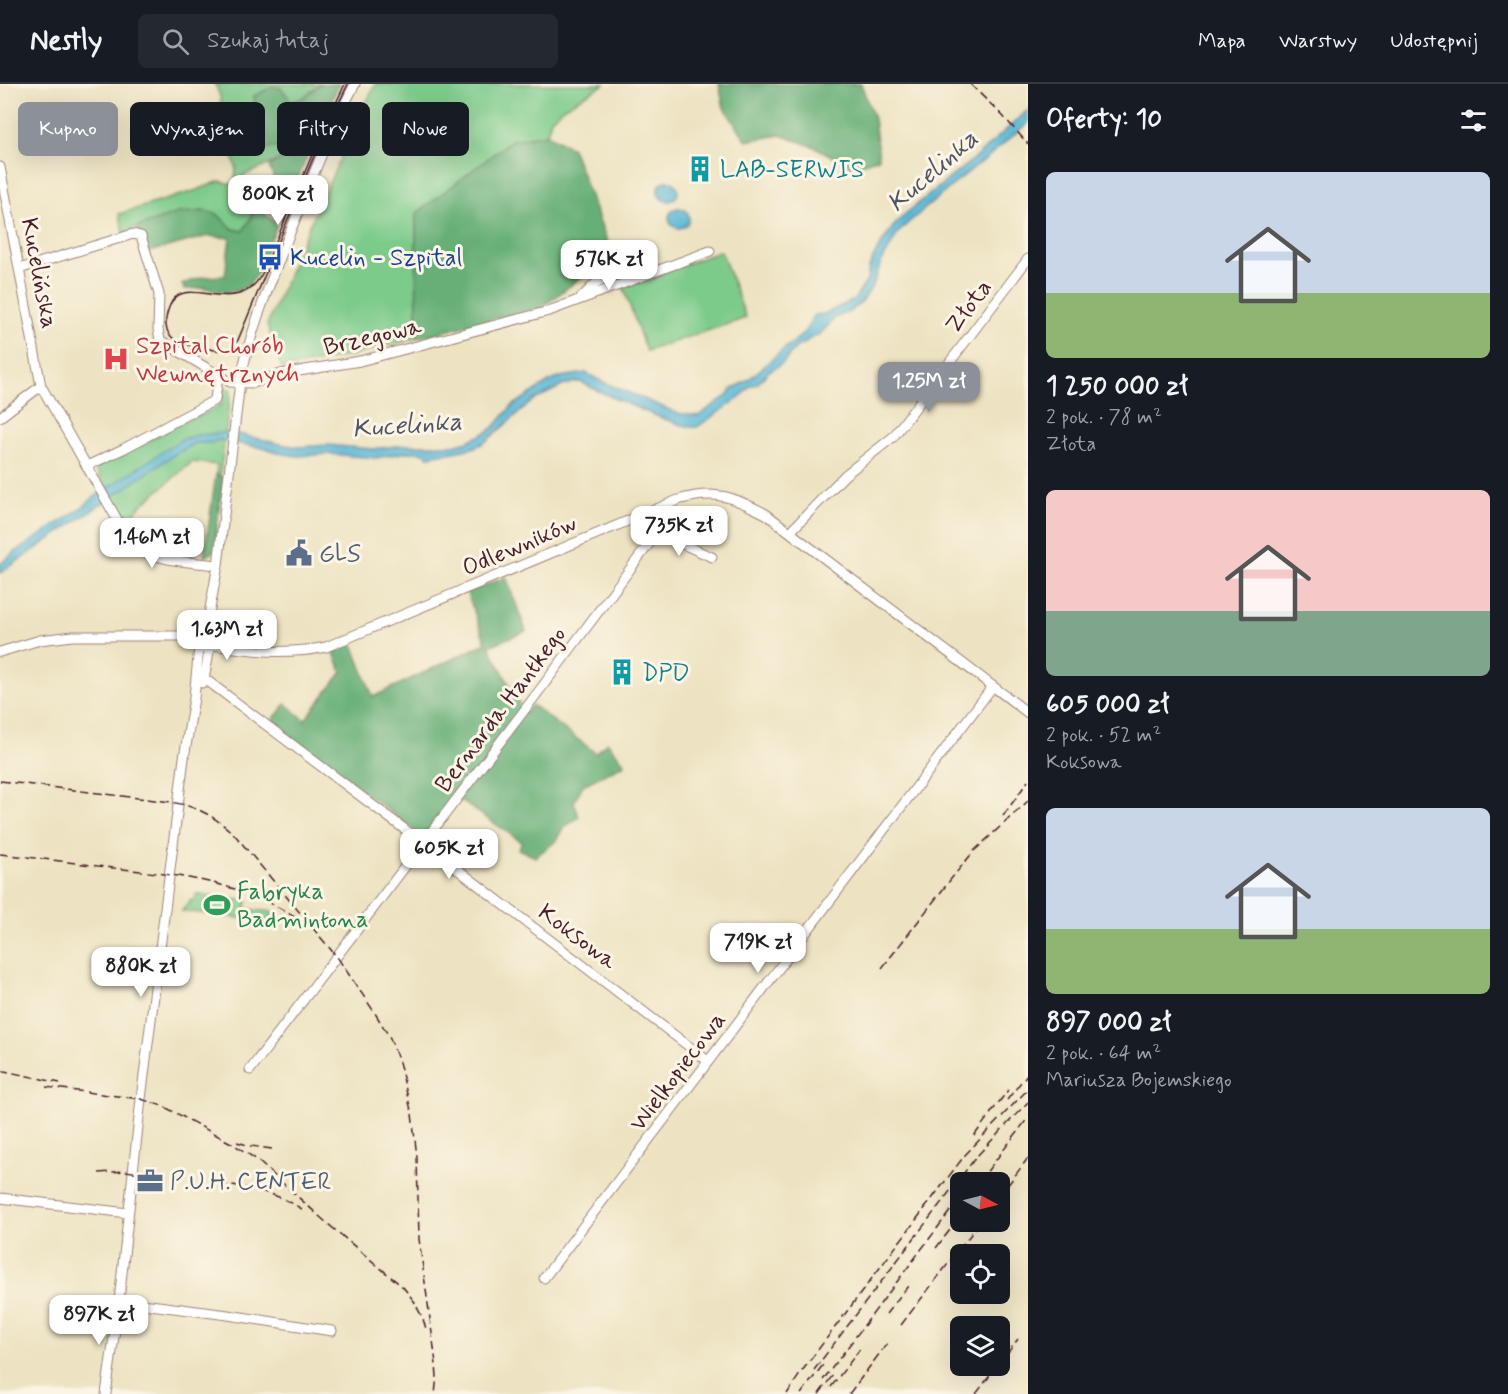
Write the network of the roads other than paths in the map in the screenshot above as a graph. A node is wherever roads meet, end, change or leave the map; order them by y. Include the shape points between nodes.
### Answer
1 (356, 84) edge
2 (0, 167) edge
3 (710, 251) dead end
4 (1028, 259) edge
5 (622, 268) dead end
6 (19, 269) junction
7 (581, 299) junction
8 (218, 376) junction
9 (240, 382) junction
10 (41, 386) junction
11 (0, 417) edge
12 (87, 466) junction
13 (649, 512) junction
14 (790, 532) junction
15 (657, 533) junction
16 (712, 557) dead end
17 (218, 565) junction
18 (207, 625) junction
19 (216, 635) junction
20 (193, 636) junction
21 (211, 646) junction
22 (199, 647) junction
23 (246, 651) junction
24 (0, 652) edge
25 (197, 667) junction
26 (204, 678) junction
27 (993, 686) junction
28 (194, 698) junction
29 (1028, 712) edge
30 (423, 843) junction
31 (708, 1061) junction
32 (250, 1070) dead end
33 (0, 1198) edge
34 (128, 1213) junction
35 (544, 1278) dead end
36 (119, 1302) junction
37 (332, 1331) dead end
38 (106, 1394) edge

1 - 9 street via 318,161 255,321
2 - 6 street, Kucelińska
3 - 7 street, Brzegowa
4 - 14 street, Złota via 893,438 845,476
5 - 7 street, Brzegowa via 596,283
6 - 8 street, Brzegowa via 133,234 141,236 159,294 160,340
6 - 10 street, Kucelińska
7 - 9 street, Brzegowa via 360,361
8 - 9 street, Brzegowa
8 - 12 street via 215,400
9 - 17 street
10 - 11 street
10 - 12 street, Kucelińska
12 - 17 street, Kucelińska via 130,542 143,552
13 - 14 street, Odlewników via 694,496 720,495 742,501
13 - 15 street
13 - 23 street, Odlewników via 326,647 285,653
14 - 27 street, Odlewników
15 - 16 street
15 - 30 street, Bernarda Hantkego
17 - 18 street
18 - 19 street
18 - 20 street via 196,628
19 - 21 street
19 - 23 street, Odlewników
20 - 22 street
20 - 24 street via 73,636 40,640
21 - 22 street
21 - 23 street, Odlewników
21 - 26 street
22 - 25 street
25 - 26 street, Koksowa
25 - 28 street
26 - 28 street
26 - 30 street, Koksowa
27 - 29 street, Odlewników
27 - 31 street, Wielkopiecowa
28 - 34 street
30 - 31 street, Koksowa
30 - 32 street, Bernarda Hantkego
31 - 35 street, Wielkopiecowa
33 - 34 street
34 - 36 street
36 - 37 street
36 - 38 street

